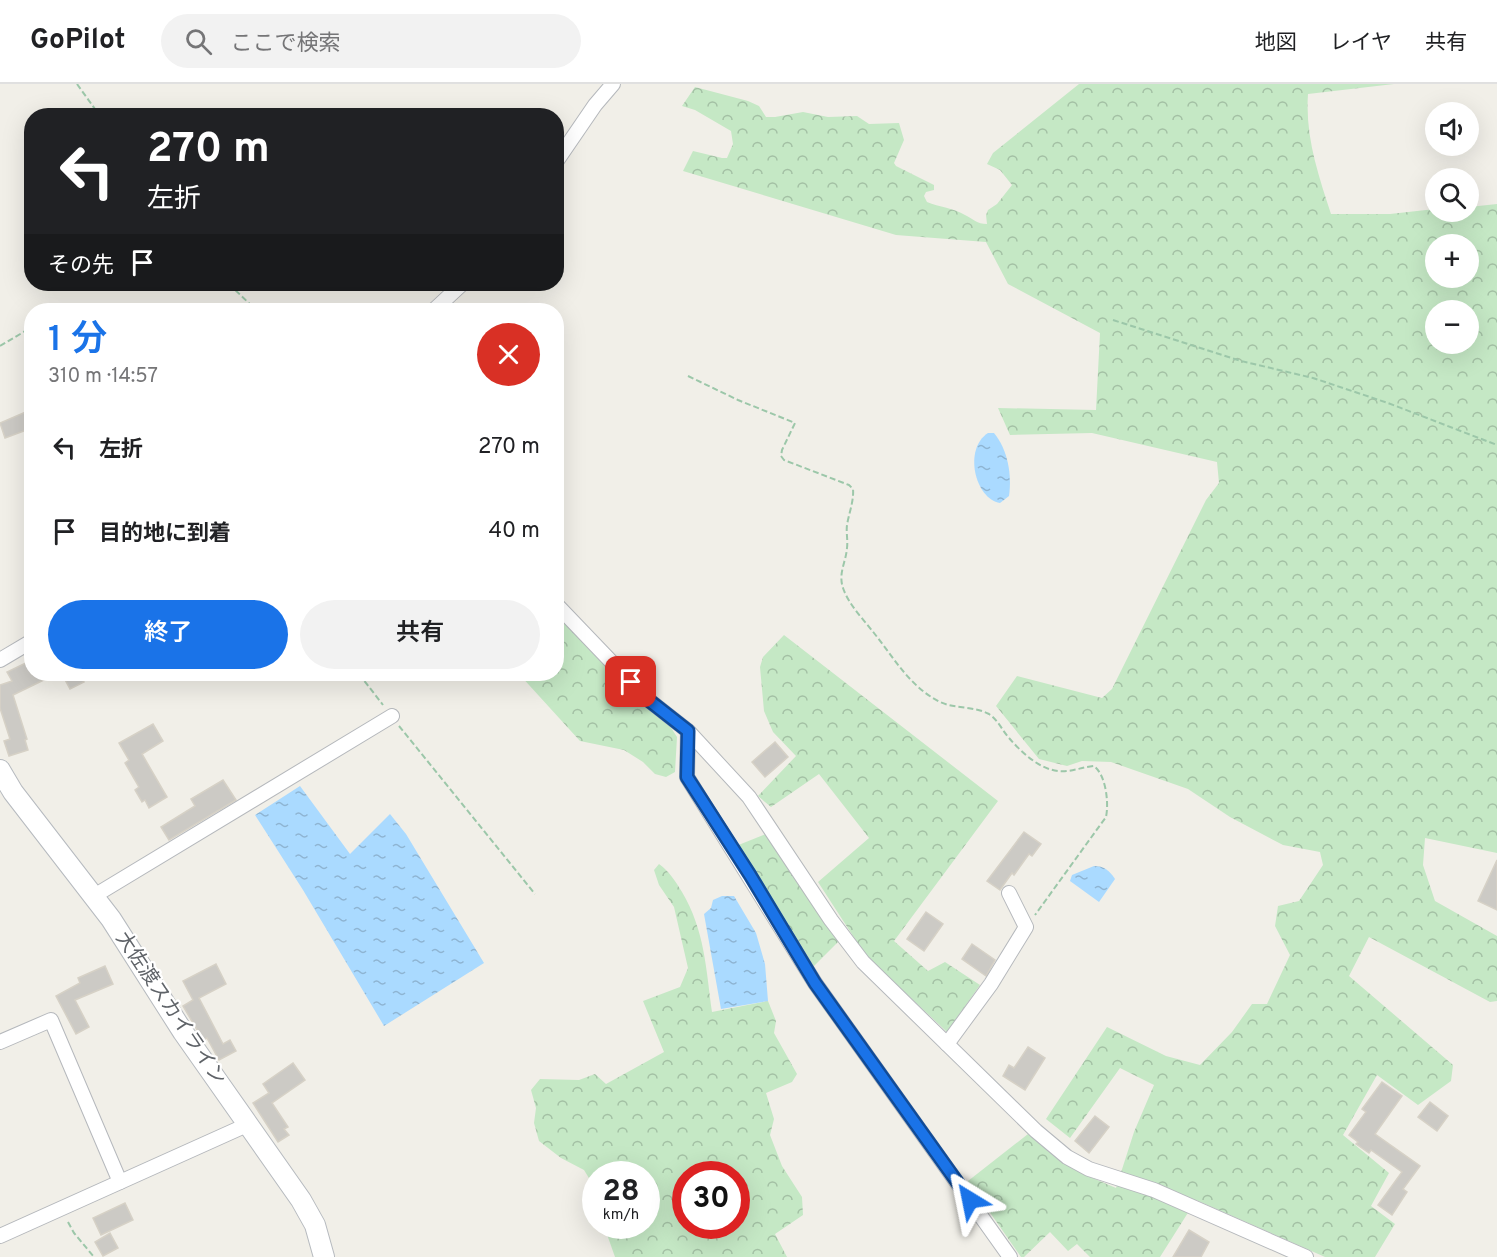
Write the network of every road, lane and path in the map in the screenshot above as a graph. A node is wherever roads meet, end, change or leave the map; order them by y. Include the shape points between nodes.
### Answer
1 (77, 84) edge
2 (613, 84) edge
3 (94, 108) edge
4 (564, 150) edge
5 (236, 291) edge
6 (454, 291) edge
7 (249, 303) edge
8 (442, 303) edge
9 (1113, 320) dead end
10 (24, 332) edge
11 (0, 345) edge
12 (688, 376) dead end
13 (1497, 445) edge
14 (564, 612) edge
15 (24, 646) edge
16 (0, 660) edge
17 (364, 681) edge
18 (392, 716) junction
19 (688, 731) junction
20 (0, 770) edge
21 (1009, 893) dead end
22 (535, 894) dead end
23 (94, 896) junction
24 (1026, 927) junction
25 (0, 1042) edge
26 (947, 1044) junction
27 (249, 1124) junction
28 (120, 1182) junction
29 (61, 1209) junction
30 (0, 1236) edge
31 (94, 1257) edge
32 (324, 1257) edge
33 (1010, 1257) edge
34 (1306, 1257) edge

1 - 3 path
2 - 4 street
5 - 7 path
6 - 8 street
9 - 13 path via 1241,361 1312,378
10 - 11 path
12 - 24 path via 795,423 782,450 784,460 854,489 840,575 843,587 851,604 914,683 943,703 991,716 1013,742 1045,768 1065,771 1094,766 1101,773 1106,817
14 - 19 street via 646,698
15 - 16 street
17 - 18 path
18 - 22 path
18 - 23 street
19 - 26 street via 749,797 863,962
19 - 33 street via 687,777 815,983
20 - 23 street, 大佐渡スカイライン
21 - 24 street
23 - 27 street, 大佐渡スカイライン
24 - 26 street
25 - 28 street via 51,1020
26 - 34 street via 1067,1157
27 - 28 street
27 - 32 street, 大佐渡スカイライン via 301,1200 315,1225
28 - 29 street
29 - 30 street
29 - 31 path

